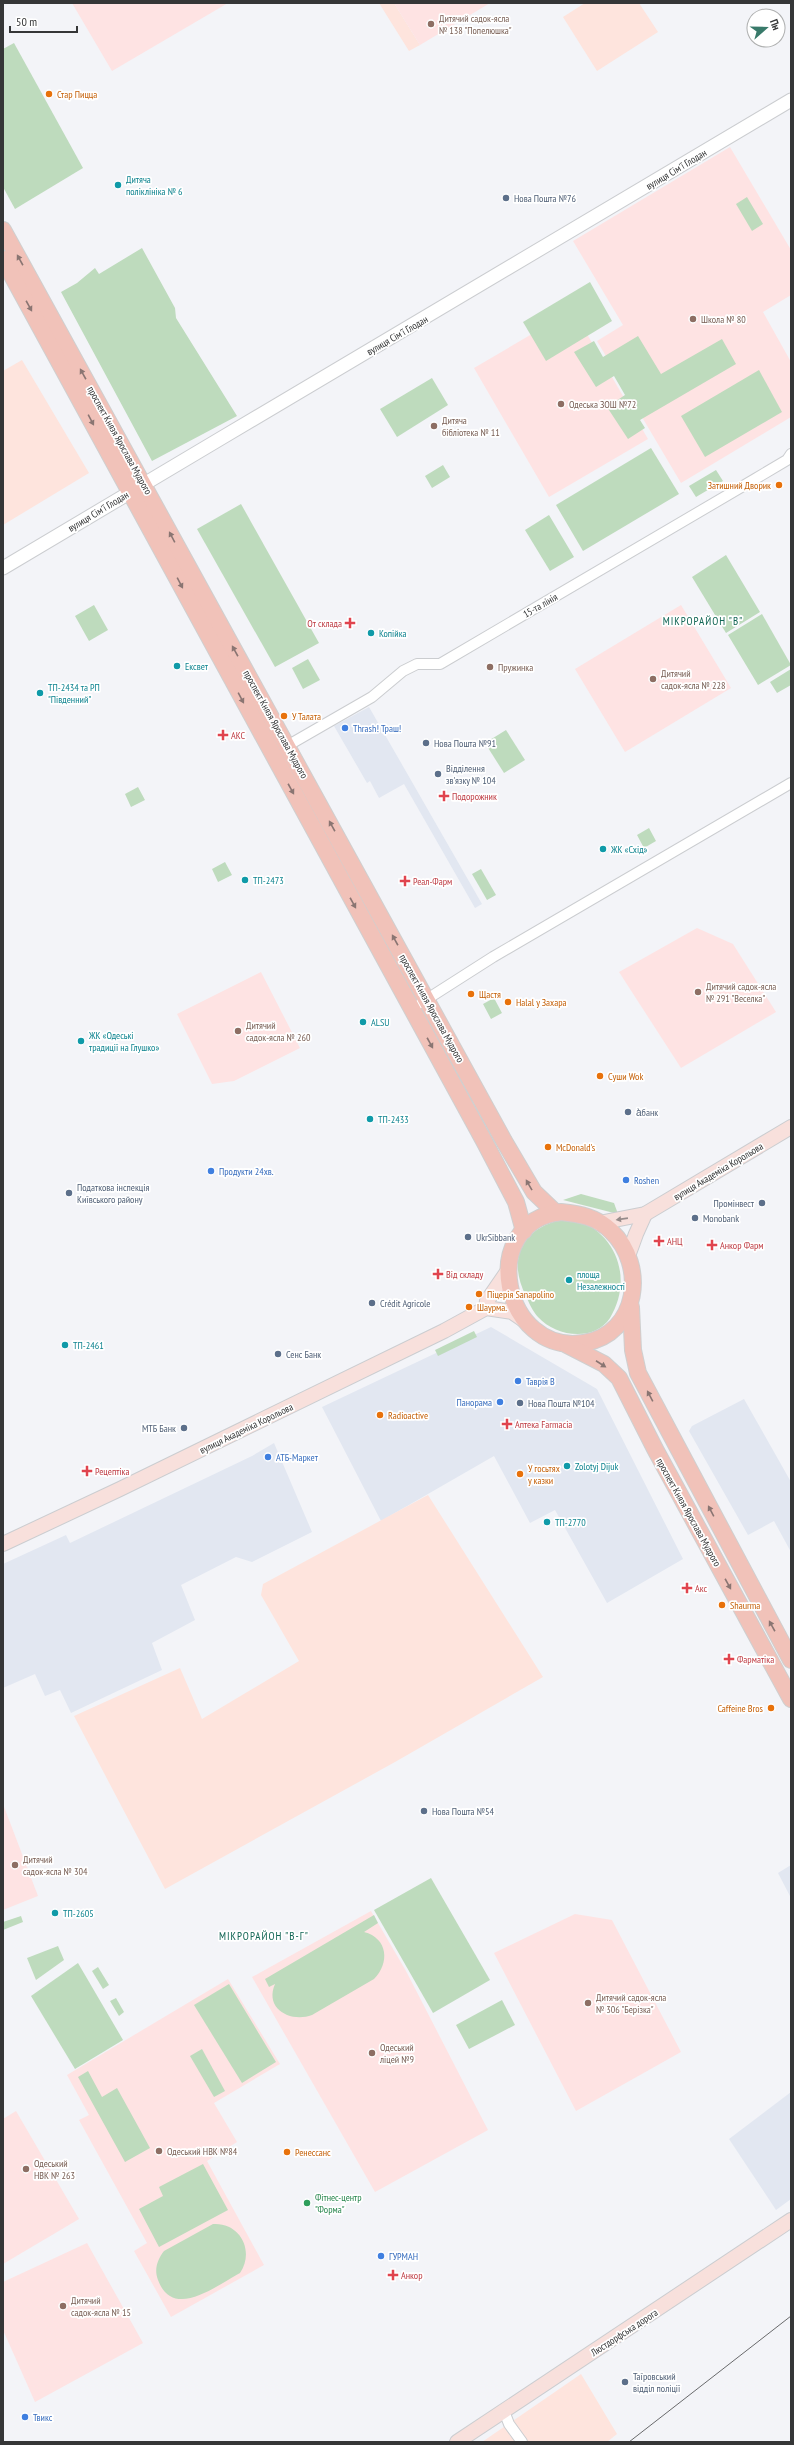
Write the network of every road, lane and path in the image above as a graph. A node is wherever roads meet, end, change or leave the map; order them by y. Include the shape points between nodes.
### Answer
1 (791, 100) edge
2 (3, 230) edge
3 (3, 259) edge
4 (791, 454) edge
5 (144, 484) junction
6 (130, 492) junction
7 (3, 568) edge
8 (287, 746) junction
9 (272, 755) junction
10 (791, 783) edge
11 (427, 999) junction
12 (411, 1009) junction
13 (791, 1127) edge
14 (556, 1213) junction
15 (645, 1214) junction
16 (598, 1223) junction
17 (524, 1231) junction
18 (628, 1256) junction
19 (507, 1272) junction
20 (631, 1304) junction
21 (486, 1308) junction
22 (525, 1321) junction
23 (567, 1345) junction
24 (3, 1544) edge
25 (791, 1660) edge
26 (791, 1699) edge
27 (791, 2220) edge
28 (504, 2411) junction
29 (457, 2442) edge
30 (522, 2442) edge

1 - 5 street, вулиця Сім'ї Глодан via 492,280
5 -> 2 main road, проспект Князя Ярослава Мудрого
3 -> 6 main road, проспект Князя Ярослава Мудрого
4 - 8 street, 15-та лінія via 787,460 761,476 440,664 417,664 403,671 372,697
5 - 6 street, вулиця Сім'ї Глодан
8 -> 5 main road, проспект Князя Ярослава Мудрого
6 - 7 street, вулиця Сім'ї Глодан
6 -> 9 main road, проспект Князя Ярослава Мудрого
8 - 9 main road
11 -> 8 main road, проспект Князя Ярослава Мудрого
9 -> 12 main road, проспект Князя Ярослава Мудрого
10 - 11 street via 493,957
11 - 12 street
14 -> 11 main road, проспект Князя Ярослава Мудрого via 534,1192
12 -> 17 main road, проспект Князя Ярослава Мудрого via 516,1202
13 - 15 main road, вулиця Академіка Корольова
14 - 16 main road via 580,1214
14 - 17 main road via 535,1221
15 -> 16 main road, вулиця Академіка Корольова
15 - 18 main road
16 - 18 main road via 611,1230
17 - 19 main road via 512,1251
18 - 20 main road
19 - 21 main road via 487,1301
19 - 22 main road via 513,1296
20 - 23 main road via 617,1329 603,1338
25 -> 20 main road, проспект Князя Ярослава Мудрого via 638,1374 633,1350
21 - 22 main road via 512,1312
21 - 24 main road, вулиця Академіка Корольова via 120,1490
22 - 23 main road via 550,1340
23 -> 26 main road, проспект Князя Ярослава Мудрого via 604,1364 619,1378
27 - 28 main road, Люстдорфська дорога
28 - 29 main road, Люстдорфська дорога
28 - 30 street via 509,2424

